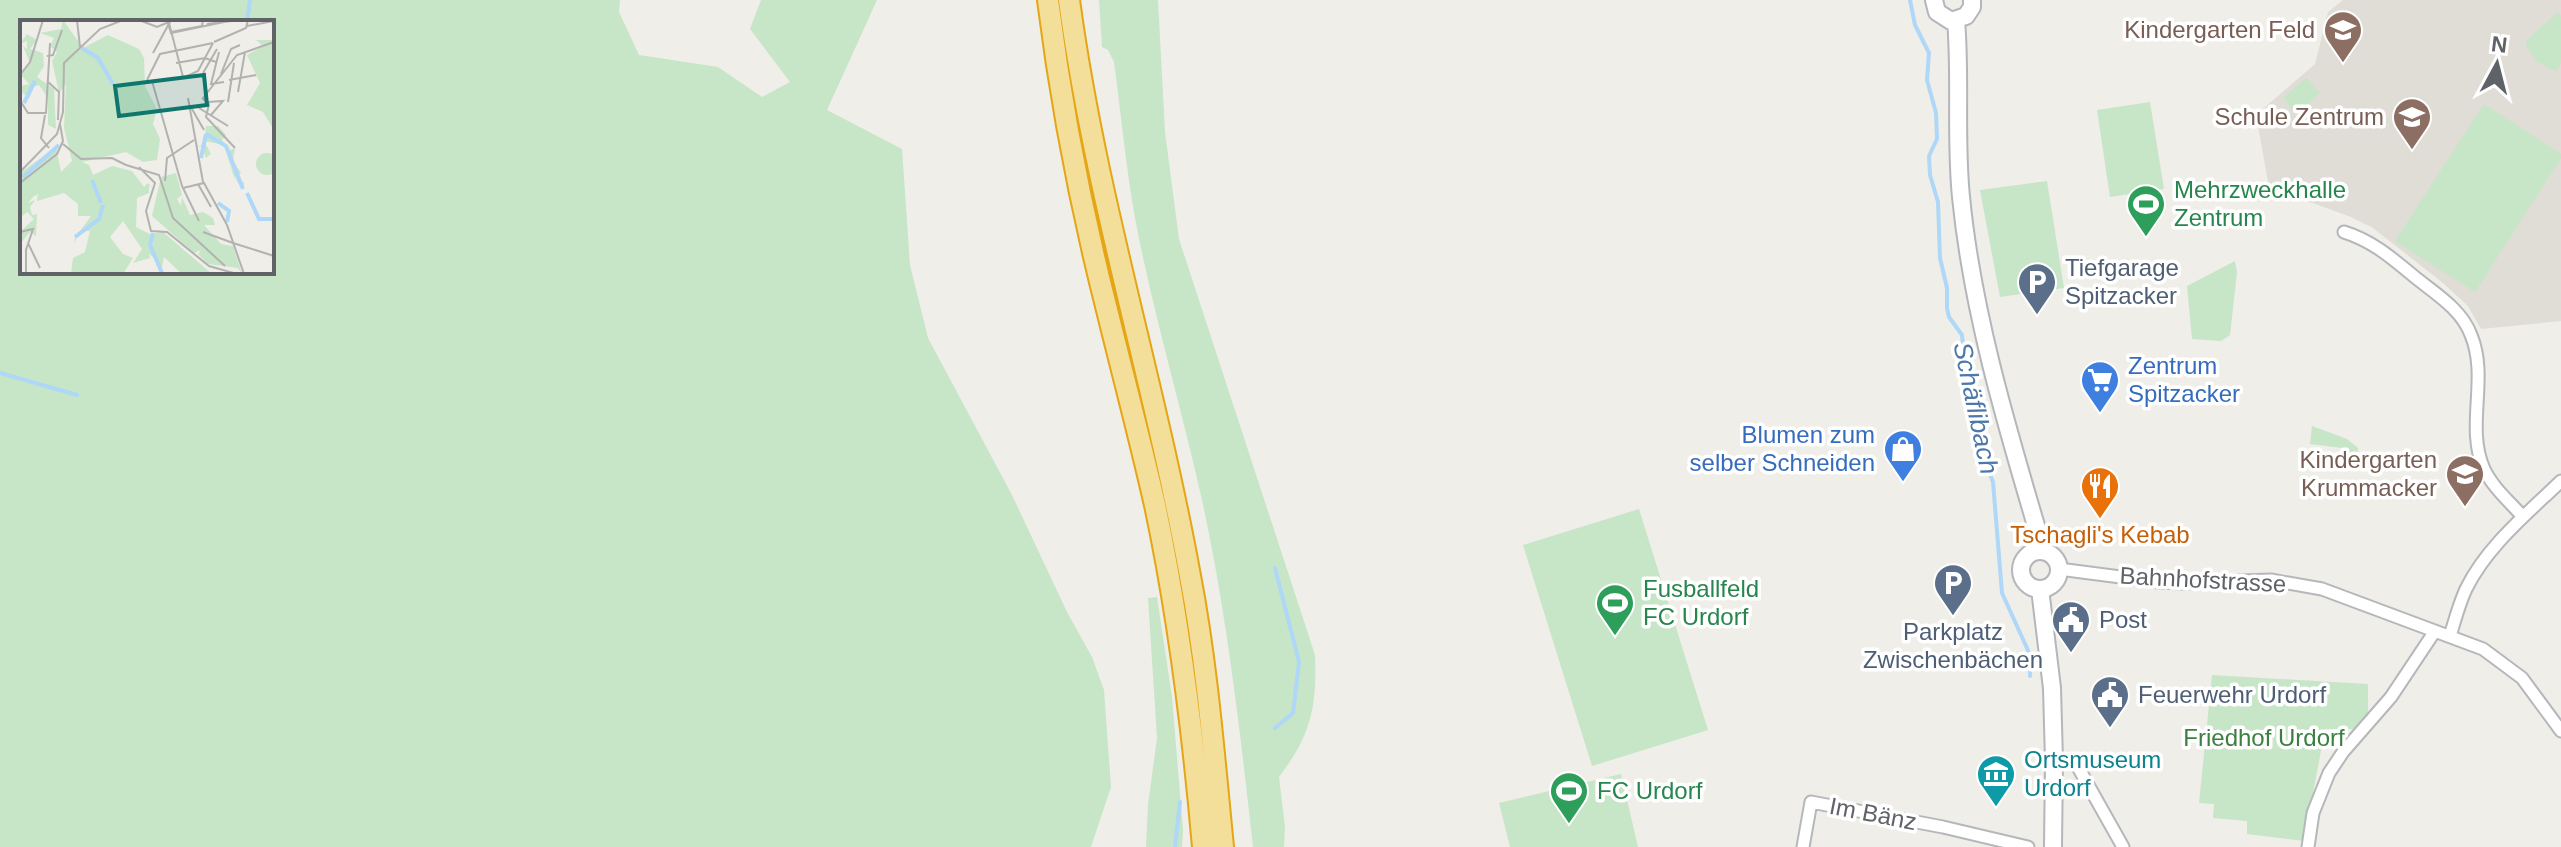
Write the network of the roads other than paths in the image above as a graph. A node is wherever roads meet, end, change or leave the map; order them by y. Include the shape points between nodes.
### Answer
1 (1048, 0) edge
2 (1069, 0) edge
3 (1934, 0) edge
4 (1972, 0) edge
5 (1956, 20) junction
6 (2344, 232) dead end
7 (2561, 481) edge
8 (2523, 517) junction
9 (2041, 551) junction
10 (2059, 569) junction
11 (2040, 589) junction
12 (2435, 631) junction
13 (2450, 636) junction
14 (2561, 731) edge
15 (2054, 761) junction
16 (1203, 847) edge
17 (1223, 847) edge
18 (1803, 847) edge
19 (2028, 847) edge
20 (2053, 847) edge
21 (2123, 847) edge
22 (2308, 847) edge

1 - 16 highway via 1091,242 1170,581
2 - 17 highway via 1102,187 1190,577
3 - 5 main road via 1941,16
4 - 5 main road via 1969,12
5 - 9 main road via 1960,188 1970,260
6 - 8 street via 2371,242 2462,318 2478,359 2482,463 2492,483
7 - 8 street
8 - 13 street via 2473,578
9 - 10 main road via 2055,557
9 - 11 main road via 2024,559 2021,571 2027,584
10 - 11 main road via 2053,584
10 - 12 street, Bahnhofstrasse via 2184,583 2287,582 2322,589
11 - 15 main road
12 - 13 street, Bahnhofstrasse
12 - 22 street via 2391,697 2329,773 2313,813
13 - 14 street, Bahnhofstrasse via 2483,649 2522,678
15 - 20 main road
15 - 21 street via 2078,767
18 - 19 street, Im Bänz via 1811,802

